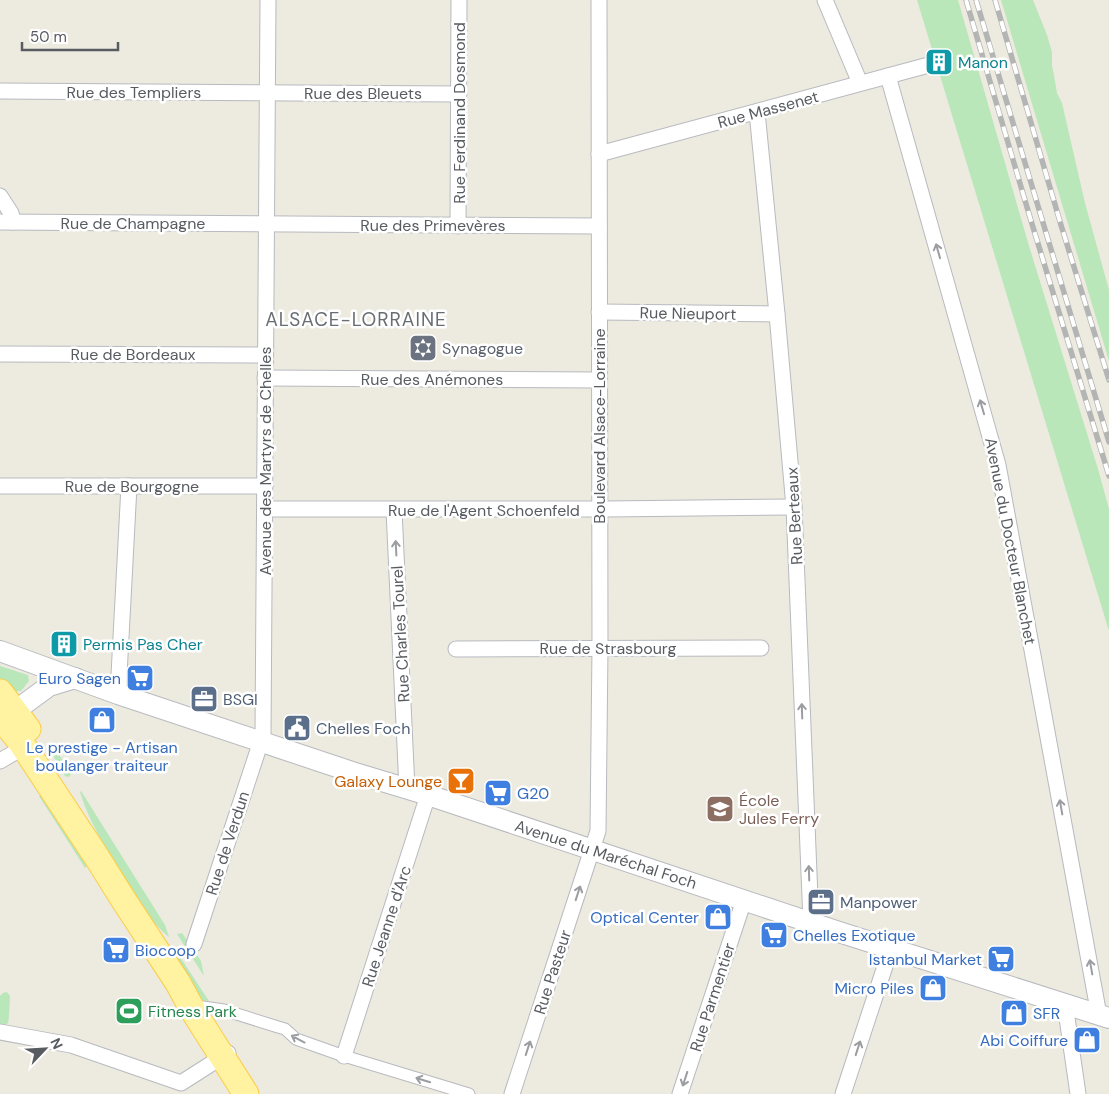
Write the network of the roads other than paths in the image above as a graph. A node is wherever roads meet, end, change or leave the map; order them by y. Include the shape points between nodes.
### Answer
1 (268, 0) edge
2 (459, 0) edge
3 (599, 0) edge
4 (825, 0) edge
5 (936, 63) dead end
6 (888, 76) junction
7 (860, 83) junction
8 (0, 91) edge
9 (267, 93) junction
10 (458, 94) junction
11 (757, 112) junction
12 (599, 154) junction
13 (0, 196) edge
14 (6, 222) edge
15 (266, 224) junction
16 (458, 226) junction
17 (599, 226) junction
18 (599, 312) junction
19 (777, 314) junction
20 (0, 354) edge
21 (265, 355) junction
22 (265, 378) junction
23 (599, 380) junction
24 (0, 486) edge
25 (130, 486) junction
26 (265, 486) junction
27 (794, 507) junction
28 (264, 509) junction
29 (599, 509) junction
30 (394, 510) junction
31 (600, 648) junction
32 (761, 648) dead end
33 (456, 649) dead end
34 (0, 651) edge
35 (29, 662) junction
36 (75, 678) junction
37 (0, 692) edge
38 (118, 694) junction
39 (35, 696) junction
40 (5, 712) edge
41 (261, 742) junction
42 (24, 747) junction
43 (0, 761) edge
44 (407, 789) junction
45 (428, 795) junction
46 (592, 850) junction
47 (98, 859) junction
48 (744, 900) junction
49 (811, 922) junction
50 (194, 944) dead end
51 (891, 948) junction
52 (178, 982) junction
53 (1065, 1004) junction
54 (203, 1007) junction
55 (1104, 1016) edge
56 (0, 1032) edge
57 (227, 1054) junction
58 (344, 1056) junction
59 (246, 1094) edge
60 (260, 1094) edge
61 (470, 1094) edge
62 (512, 1094) edge
63 (680, 1094) edge
64 (843, 1094) edge
65 (1078, 1094) edge

1 - 9 street, Avenue des Martyrs de Chelles
2 - 10 street, Rue Ferdinand Dosmond
3 - 12 street, Boulevard Alsace-Lorraine
4 - 7 street
5 - 6 street, Rue Massenet
6 - 7 street, Rue Massenet
55 -> 6 street, Avenue du Docteur Blanchet via 998,465
7 - 11 street, Rue Massenet
8 - 9 street, Rue des Templiers
9 - 10 street, Rue des Bleuets
9 - 15 street, Avenue des Martyrs de Chelles
10 - 16 street, Rue Ferdinand Dosmond
11 - 12 street, Rue Massenet
11 - 19 street, Rue Berteaux
12 - 17 street, Boulevard Alsace-Lorraine
13 - 14 street via 11,213
14 - 15 street, Rue de Champagne
15 - 16 street, Rue des Primevères
15 - 21 street, Avenue des Martyrs de Chelles
16 - 17 street, Rue des Primevères
17 - 18 street, Boulevard Alsace-Lorraine
18 - 19 street, Rue Nieuport
18 - 23 street, Boulevard Alsace-Lorraine
19 - 27 street, Rue Berteaux
20 - 21 street, Rue de Bordeaux
21 - 22 street, Avenue des Martyrs de Chelles
22 - 23 street, Rue des Anémones
22 - 26 street, Avenue des Martyrs de Chelles
23 - 29 street, Boulevard Alsace-Lorraine
24 - 25 street, Rue de Bourgogne
25 - 26 street, Rue de Bourgogne
25 - 38 street
26 - 28 street, Avenue des Martyrs de Chelles
27 - 29 street, Rue de l'Agent Schoenfeld
49 -> 27 street, Rue Berteaux
28 - 30 street, Rue de l'Agent Schoenfeld
28 - 41 street, Avenue des Martyrs de Chelles
29 - 30 street, Rue de l'Agent Schoenfeld
29 - 31 street, Boulevard Alsace-Lorraine
44 -> 30 street, Rue Charles Tourel
31 - 32 street, Rue de Strasbourg
31 - 33 street, Rue de Strasbourg
31 - 46 street, Boulevard Alsace-Lorraine via 598,831
34 - 35 street, Avenue du Maréchal Foch
35 - 36 street, Avenue du Maréchal Foch
35 - 39 street via 35,672
36 - 38 street, Avenue du Maréchal Foch
36 - 39 street via 49,686
37 - 40 main road
38 - 41 street, Avenue du Maréchal Foch
39 - 40 street
40 - 42 main road
40 - 47 main road via 35,740 68,794
41 - 44 street, Avenue du Maréchal Foch
41 - 50 street, Rue de Verdun
42 - 43 street
42 - 47 main road
44 - 45 street, Avenue du Maréchal Foch
45 - 46 street, Avenue du Maréchal Foch
45 - 58 street, Rue Jeanne d'Arc
46 - 48 street, Avenue du Maréchal Foch
62 -> 46 street, Rue Pasteur
47 - 52 main road
48 - 49 street, Avenue du Maréchal Foch
48 -> 63 street, Rue Parmentier
49 - 51 street, Avenue du Maréchal Foch
51 - 53 street, Avenue du Maréchal Foch
64 -> 51 street
52 - 54 main road
52 - 57 main road via 192,1009
53 - 55 street, Avenue du Maréchal Foch
53 - 65 street
54 - 57 main road
58 -> 54 street via 296,1039 285,1029 224,1010
56 - 57 street via 71,1045 181,1083
57 - 59 main road
57 - 60 main road
61 -> 58 street

